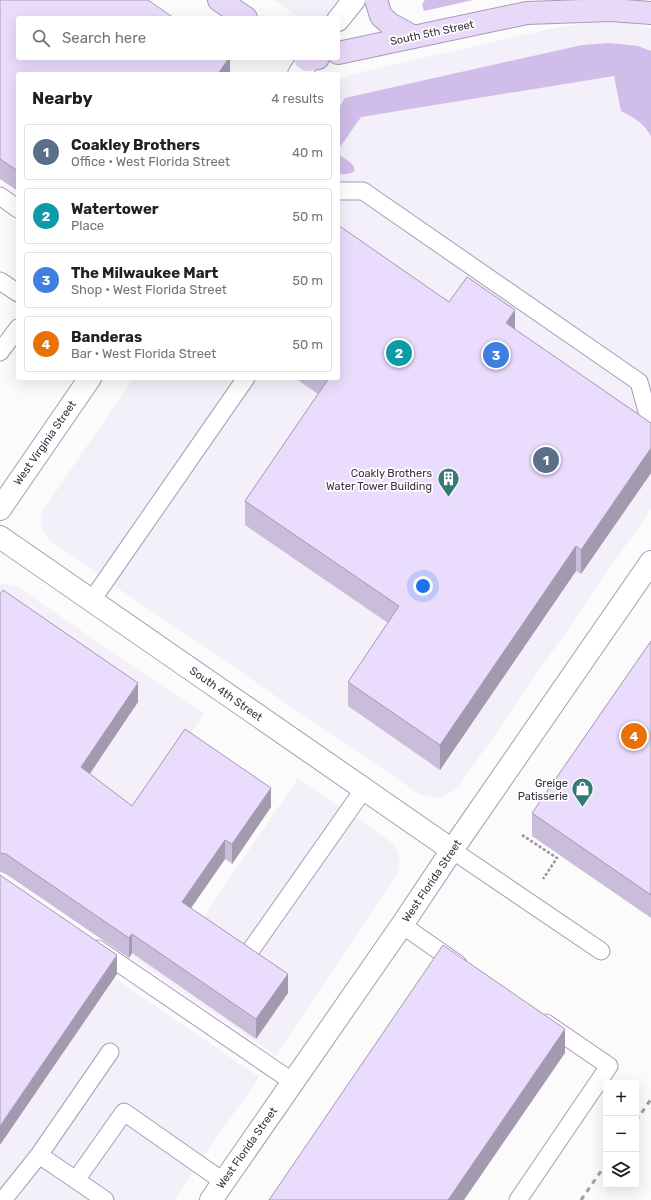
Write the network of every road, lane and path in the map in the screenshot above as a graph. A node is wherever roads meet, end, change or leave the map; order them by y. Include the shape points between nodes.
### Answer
1 (220, 0) edge
2 (354, 0) edge
3 (376, 0) edge
4 (554, 0) edge
5 (527, 13) junction
6 (651, 13) edge
7 (243, 16) edge
8 (340, 18) edge
9 (414, 37) junction
10 (340, 54) edge
11 (340, 191) edge
12 (0, 196) edge
13 (16, 208) edge
14 (0, 280) edge
15 (16, 292) edge
16 (16, 331) edge
17 (0, 352) edge
18 (89, 380) edge
19 (245, 380) edge
20 (651, 417) edge
21 (0, 509) edge
22 (0, 537) edge
23 (651, 562) edge
24 (92, 600) junction
25 (364, 789) junction
26 (522, 835) dead end
27 (452, 850) junction
28 (557, 858) edge
29 (402, 925) junction
30 (86, 941) edge
31 (601, 951) dead end
32 (248, 954) edge
33 (474, 974) edge
34 (532, 1014) edge
35 (110, 1052) dead end
36 (293, 1082) junction
37 (39, 1155) junction
38 (76, 1180) junction
39 (224, 1182) junction
40 (3, 1200) edge
41 (106, 1200) edge
42 (212, 1200) edge
43 (518, 1200) edge

1 - 7 street
2 - 8 street
3 - 9 street via 381,16
4 - 5 street, South 5th Street
5 - 6 street, South 5th Street via 611,10
5 - 9 street, South 5th Street
9 - 10 street, South 5th Street
11 - 20 lane via 363,191 639,382 648,415
12 - 13 lane
14 - 15 lane
16 - 17 lane
18 - 21 street, West Virginia Street
19 - 24 lane
22 - 24 street, South 4th Street
23 - 27 street, West Florida Street
24 - 25 street, South 4th Street
25 - 27 street, South 4th Street
25 - 32 lane
26 - 28 path
27 - 29 street, West Florida Street
27 - 31 lane
29 - 33 lane
29 - 36 street, West Florida Street
30 - 36 lane
34 - 43 lane via 609,1066
35 - 37 lane
36 - 39 street, West Florida Street
37 - 38 lane
37 - 40 lane
38 - 39 lane via 124,1112
38 - 41 lane
39 - 42 street, West Florida Street

